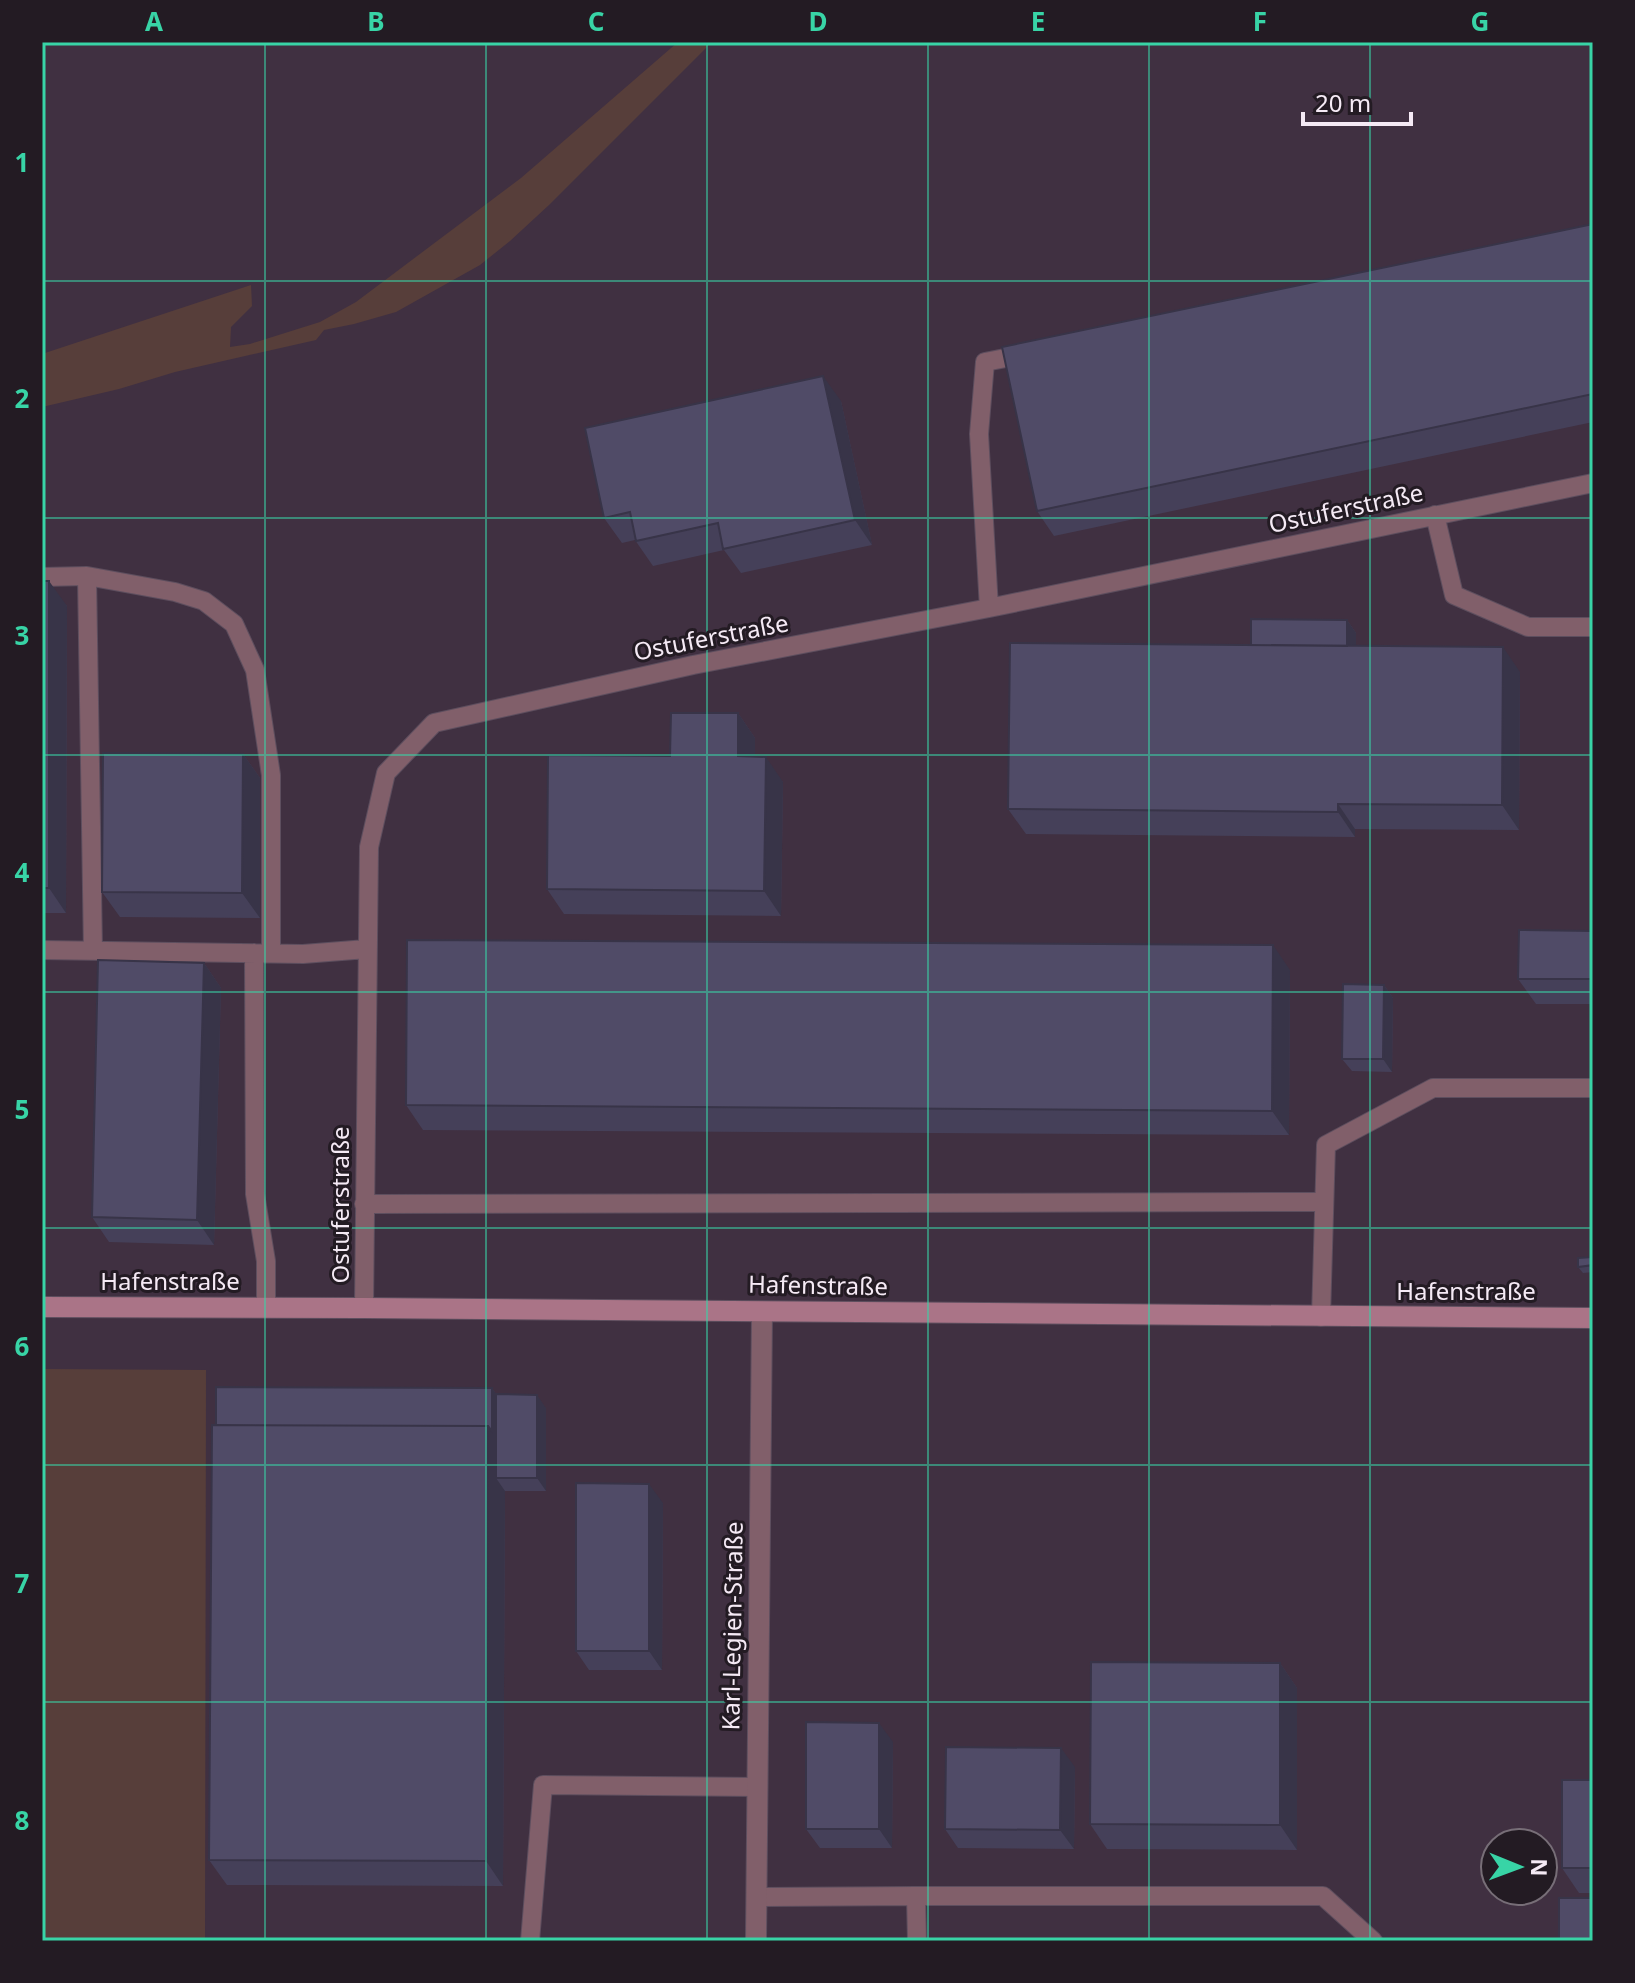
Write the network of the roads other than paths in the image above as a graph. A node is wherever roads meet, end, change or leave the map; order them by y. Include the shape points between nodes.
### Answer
1 (1047, 349) edge
2 (1593, 483) edge
3 (1435, 515) junction
4 (87, 576) junction
5 (42, 577) edge
6 (989, 608) junction
7 (1593, 627) edge
8 (367, 949) junction
9 (42, 950) edge
10 (93, 951) junction
11 (262, 953) junction
12 (1593, 1088) edge
13 (1324, 1202) junction
14 (364, 1204) junction
15 (42, 1307) edge
16 (266, 1308) junction
17 (364, 1308) junction
18 (762, 1312) junction
19 (1321, 1317) junction
20 (1593, 1318) edge
21 (758, 1787) junction
22 (916, 1896) junction
23 (756, 1897) junction
24 (530, 1941) edge
25 (756, 1941) edge
26 (917, 1941) edge
27 (1373, 1941) edge

1 - 6 lane via 985,362 979,434
2 - 3 lane, Ostuferstraße
3 - 6 lane, Ostuferstraße
3 - 7 lane via 1454,595 1528,627
4 - 5 lane
4 - 10 lane
4 - 11 lane via 204,601 234,624 255,670 271,775
6 - 8 lane, Ostuferstraße via 693,665 434,723 386,773 369,847
8 - 11 lane
8 - 14 lane, Ostuferstraße
9 - 10 lane
10 - 11 lane
11 - 16 lane via 255,1194 266,1261
12 - 13 lane via 1433,1088 1326,1145
13 - 14 lane
13 - 19 lane
14 - 17 lane, Ostuferstraße
15 - 16 street, Hafenstraße
16 - 17 street, Hafenstraße
17 - 18 street, Hafenstraße
18 - 19 street, Hafenstraße
18 - 21 street, Karl-Legien-Straße
19 - 20 street, Hafenstraße
21 - 23 street, Karl-Legien-Straße
21 - 24 lane via 543,1785
22 - 23 lane
22 - 26 lane
22 - 27 lane via 1323,1896
23 - 25 street, Karl-Legien-Straße

